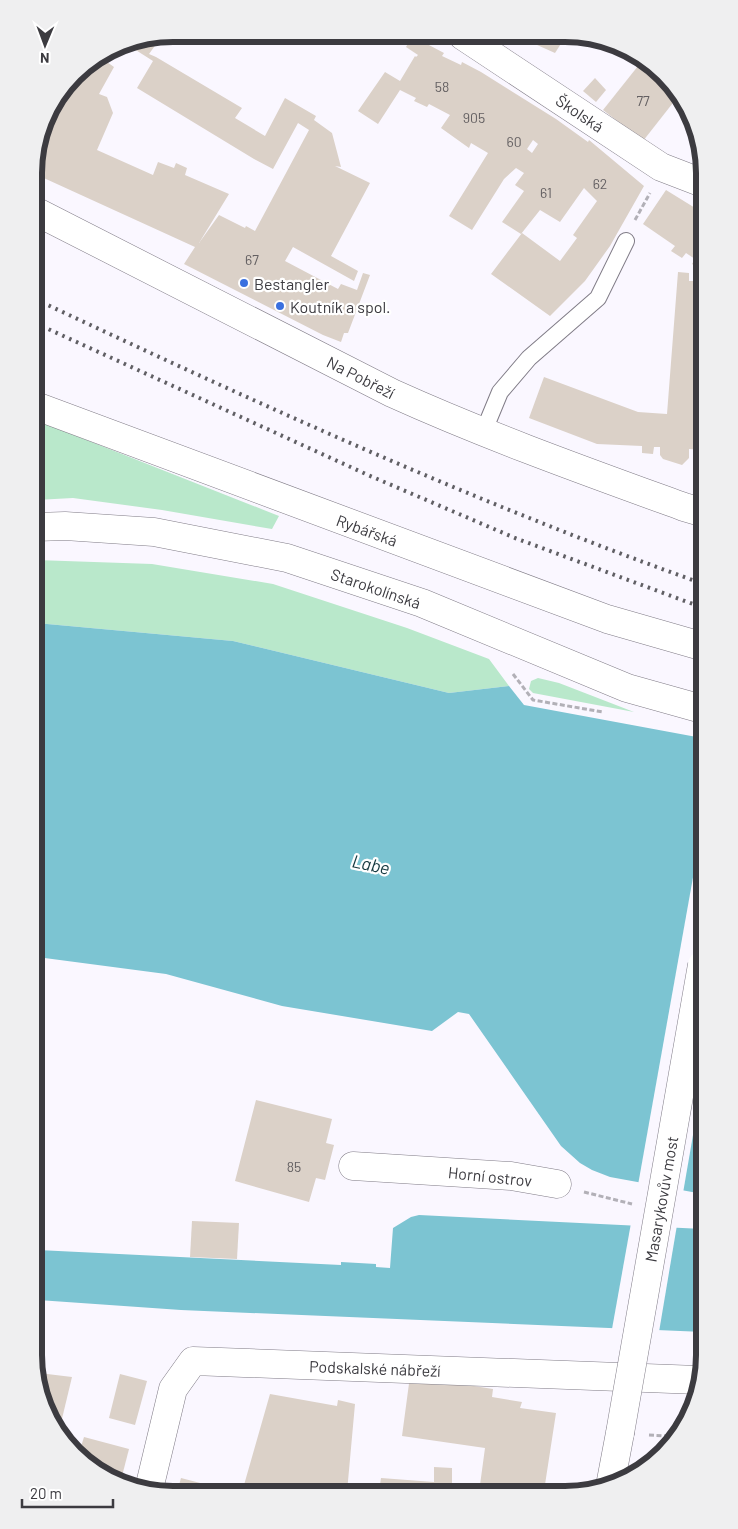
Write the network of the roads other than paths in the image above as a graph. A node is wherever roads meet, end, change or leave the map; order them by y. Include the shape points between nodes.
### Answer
1 (475, 43) edge
2 (696, 180) edge
3 (43, 215) edge
4 (626, 241) dead end
5 (43, 409) edge
6 (483, 433) junction
7 (696, 510) edge
8 (43, 527) edge
9 (696, 644) edge
10 (696, 707) edge
11 (695, 1003) edge
12 (353, 1166) dead end
13 (557, 1184) road end
14 (693, 1380) edge
15 (611, 1478) edge
16 (150, 1484) edge

1 - 2 street, Školská via 661,167
3 - 6 street, Na Pobřeží via 392,393
4 - 6 lane via 598,298 529,358 500,392
5 - 9 street, Rybářská via 607,619
6 - 7 street, Na Pobřeží
8 - 10 street, Starokolínská via 154,532 287,558 422,604 627,688
11 - 15 street, Masarykovův most, bridge
12 - 13 street, Horní ostrov via 511,1176
14 - 16 street, Podskalské nábřeží via 192,1361 173,1389

